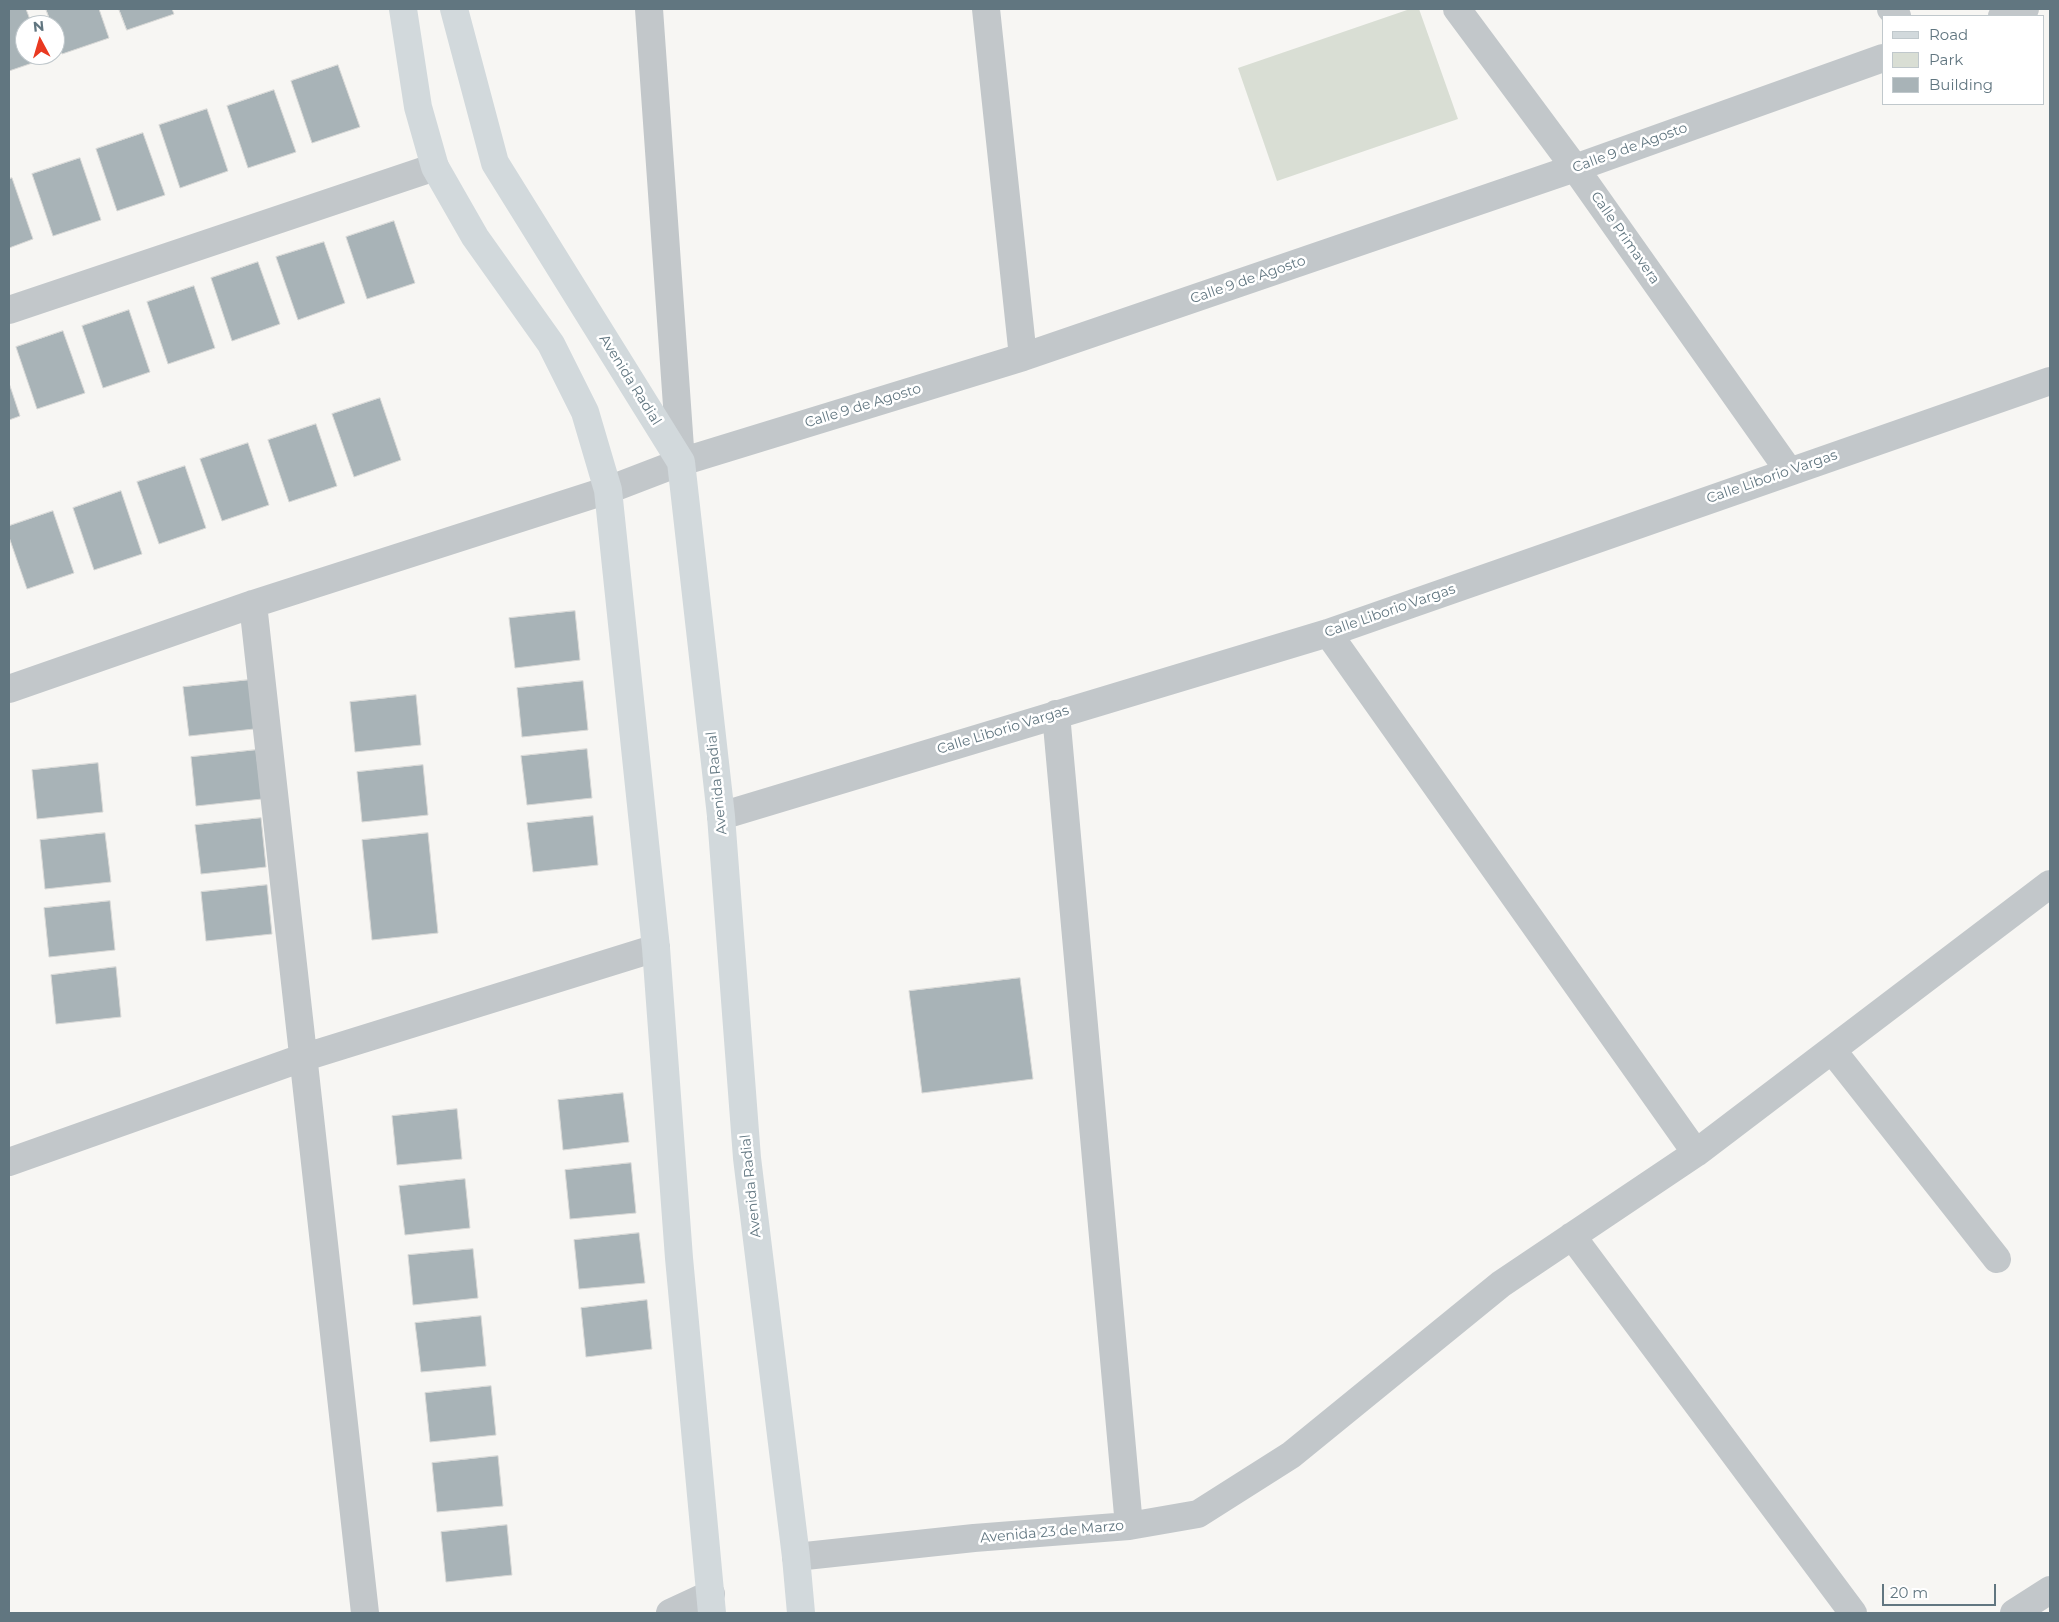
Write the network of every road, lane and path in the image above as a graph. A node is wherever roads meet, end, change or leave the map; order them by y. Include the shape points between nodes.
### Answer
1 (404, 9) edge
2 (454, 9) edge
3 (649, 9) edge
4 (986, 9) edge
5 (1457, 9) edge
6 (2024, 9) edge
7 (2005, 15) edge
8 (1882, 58) edge
9 (435, 167) junction
10 (1575, 168) junction
11 (9, 310) edge
12 (1024, 357) junction
13 (2050, 381) edge
14 (681, 462) junction
15 (1789, 470) junction
16 (608, 490) junction
17 (253, 604) junction
18 (1328, 633) junction
19 (9, 690) edge
20 (1056, 714) junction
21 (721, 816) junction
22 (2050, 884) edge
23 (656, 948) junction
24 (1832, 1050) junction
25 (302, 1058) junction
26 (1696, 1153) junction
27 (9, 1162) edge
28 (1572, 1236) junction
29 (1997, 1259) dead end
30 (1129, 1526) junction
31 (796, 1557) junction
32 (2050, 1590) edge
33 (712, 1604) edge
34 (364, 1613) edge
35 (670, 1613) edge
36 (801, 1613) edge
37 (1853, 1613) edge
38 (2014, 1613) edge

1 - 9 street via 418,107
2 - 14 street, Avenida Radial via 495,163
3 - 14 street
4 - 12 street
5 - 10 street, Calle Primavera
6 - 7 street
8 - 10 street, Calle 9 de Agosto
9 - 11 street
9 - 16 street via 475,237 551,344 586,412
10 - 12 street, Calle 9 de Agosto
10 - 15 street, Calle Primavera
12 - 14 street, Calle 9 de Agosto
13 - 15 street, Calle Liborio Vargas
14 - 16 street, Calle 9 de Agosto
14 - 21 street, Avenida Radial
15 - 18 street, Calle Liborio Vargas
16 - 17 street, Calle 9 de Agosto
16 - 23 street
17 - 19 street, Calle 9 de Agosto
17 - 25 street
18 - 20 street, Calle Liborio Vargas
18 - 26 street
20 - 21 street, Calle Liborio Vargas
20 - 30 street
21 - 31 street, Avenida Radial via 747,1158
22 - 24 street, Avenida 23 de Marzo
23 - 25 street
23 - 33 street via 679,1258
24 - 26 street, Avenida 23 de Marzo
24 - 29 street
25 - 27 street
25 - 34 street
26 - 28 street, Avenida 23 de Marzo
28 - 30 street, Avenida 23 de Marzo via 1501,1284 1292,1455 1198,1514
28 - 37 street
30 - 31 street, Avenida 23 de Marzo
31 - 36 street, Avenida Radial
32 - 38 street
33 - 35 street

